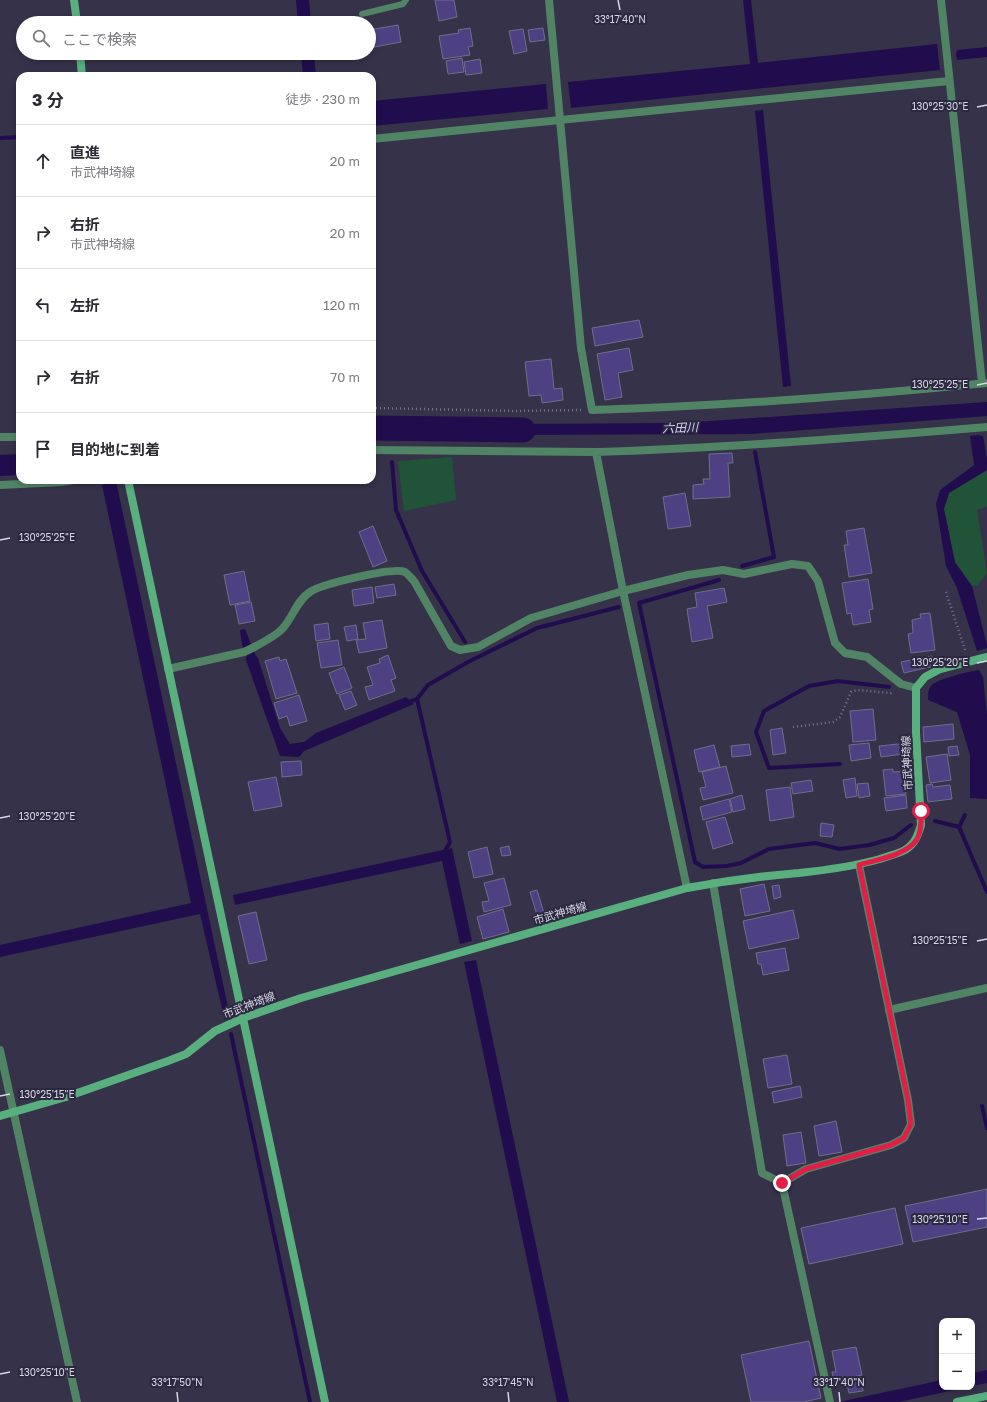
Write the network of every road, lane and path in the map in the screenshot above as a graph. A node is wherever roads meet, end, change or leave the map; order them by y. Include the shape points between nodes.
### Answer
1 (74, 0) edge
2 (406, 0) edge
3 (549, 0) edge
4 (941, 0) edge
5 (362, 14) dead end
6 (76, 16) edge
7 (81, 60) edge
8 (82, 72) edge
9 (950, 81) junction
10 (560, 120) junction
11 (376, 139) edge
12 (985, 383) edge
13 (376, 408) edge
14 (592, 410) junction
15 (987, 427) edge
16 (0, 437) edge
17 (16, 438) edge
18 (376, 450) edge
19 (596, 452) junction
20 (21, 484) edge
21 (129, 484) edge
22 (0, 485) edge
23 (624, 591) junction
24 (946, 592) dead end
25 (987, 657) edge
26 (969, 661) junction
27 (168, 669) junction
28 (902, 684) junction
29 (916, 688) junction
30 (793, 727) dead end
31 (859, 865) junction
32 (713, 883) junction
33 (687, 888) junction
34 (987, 988) edge
35 (889, 1010) junction
36 (243, 1018) junction
37 (0, 1050) edge
38 (13, 1112) junction
39 (0, 1116) edge
40 (782, 1183) junction
41 (987, 1396) edge
42 (829, 1400) edge
43 (76, 1402) edge
44 (325, 1402) edge
45 (957, 1402) edge

1 - 6 main road
2 - 5 lane via 403,4
3 - 10 street
4 - 9 street
7 - 8 main road
9 - 10 street
9 - 12 street
10 - 11 street
10 - 14 street via 581,348
12 - 14 street via 785,401
13 - 14 path
15 - 19 street via 770,444
16 - 17 street
18 - 19 street
19 - 23 street
20 - 22 street
21 - 27 main road
23 - 27 street via 531,618 478,647 460,650 451,646 414,580 405,572 391,572 340,581 310,592 298,604 283,629 244,652
23 - 28 street via 688,575 723,570 744,574 792,564 808,566 818,581 835,643 846,653 867,658
23 - 33 street
24 - 26 path
25 - 26 main road
26 - 29 main road via 940,669 925,677
27 - 36 main road
28 - 29 street
28 - 30 path via 890,693 857,690 851,692 840,717 832,722
29 - 31 main road, 市武神埼線 via 921,825 917,839 907,849 894,855
31 - 32 main road, 市武神埼線 via 819,872
31 - 35 street
32 - 33 main road, 市武神埼線
32 - 40 street via 762,1173
33 - 36 main road, 市武神埼線 via 301,998
34 - 35 street
35 - 40 street via 911,1124 904,1138 891,1145 806,1169
36 - 38 main road, 市武神埼線 via 215,1031 186,1054 66,1097
36 - 44 main road
37 - 38 street
38 - 39 main road, 市武神埼線
38 - 43 street
40 - 42 street
41 - 45 main road

